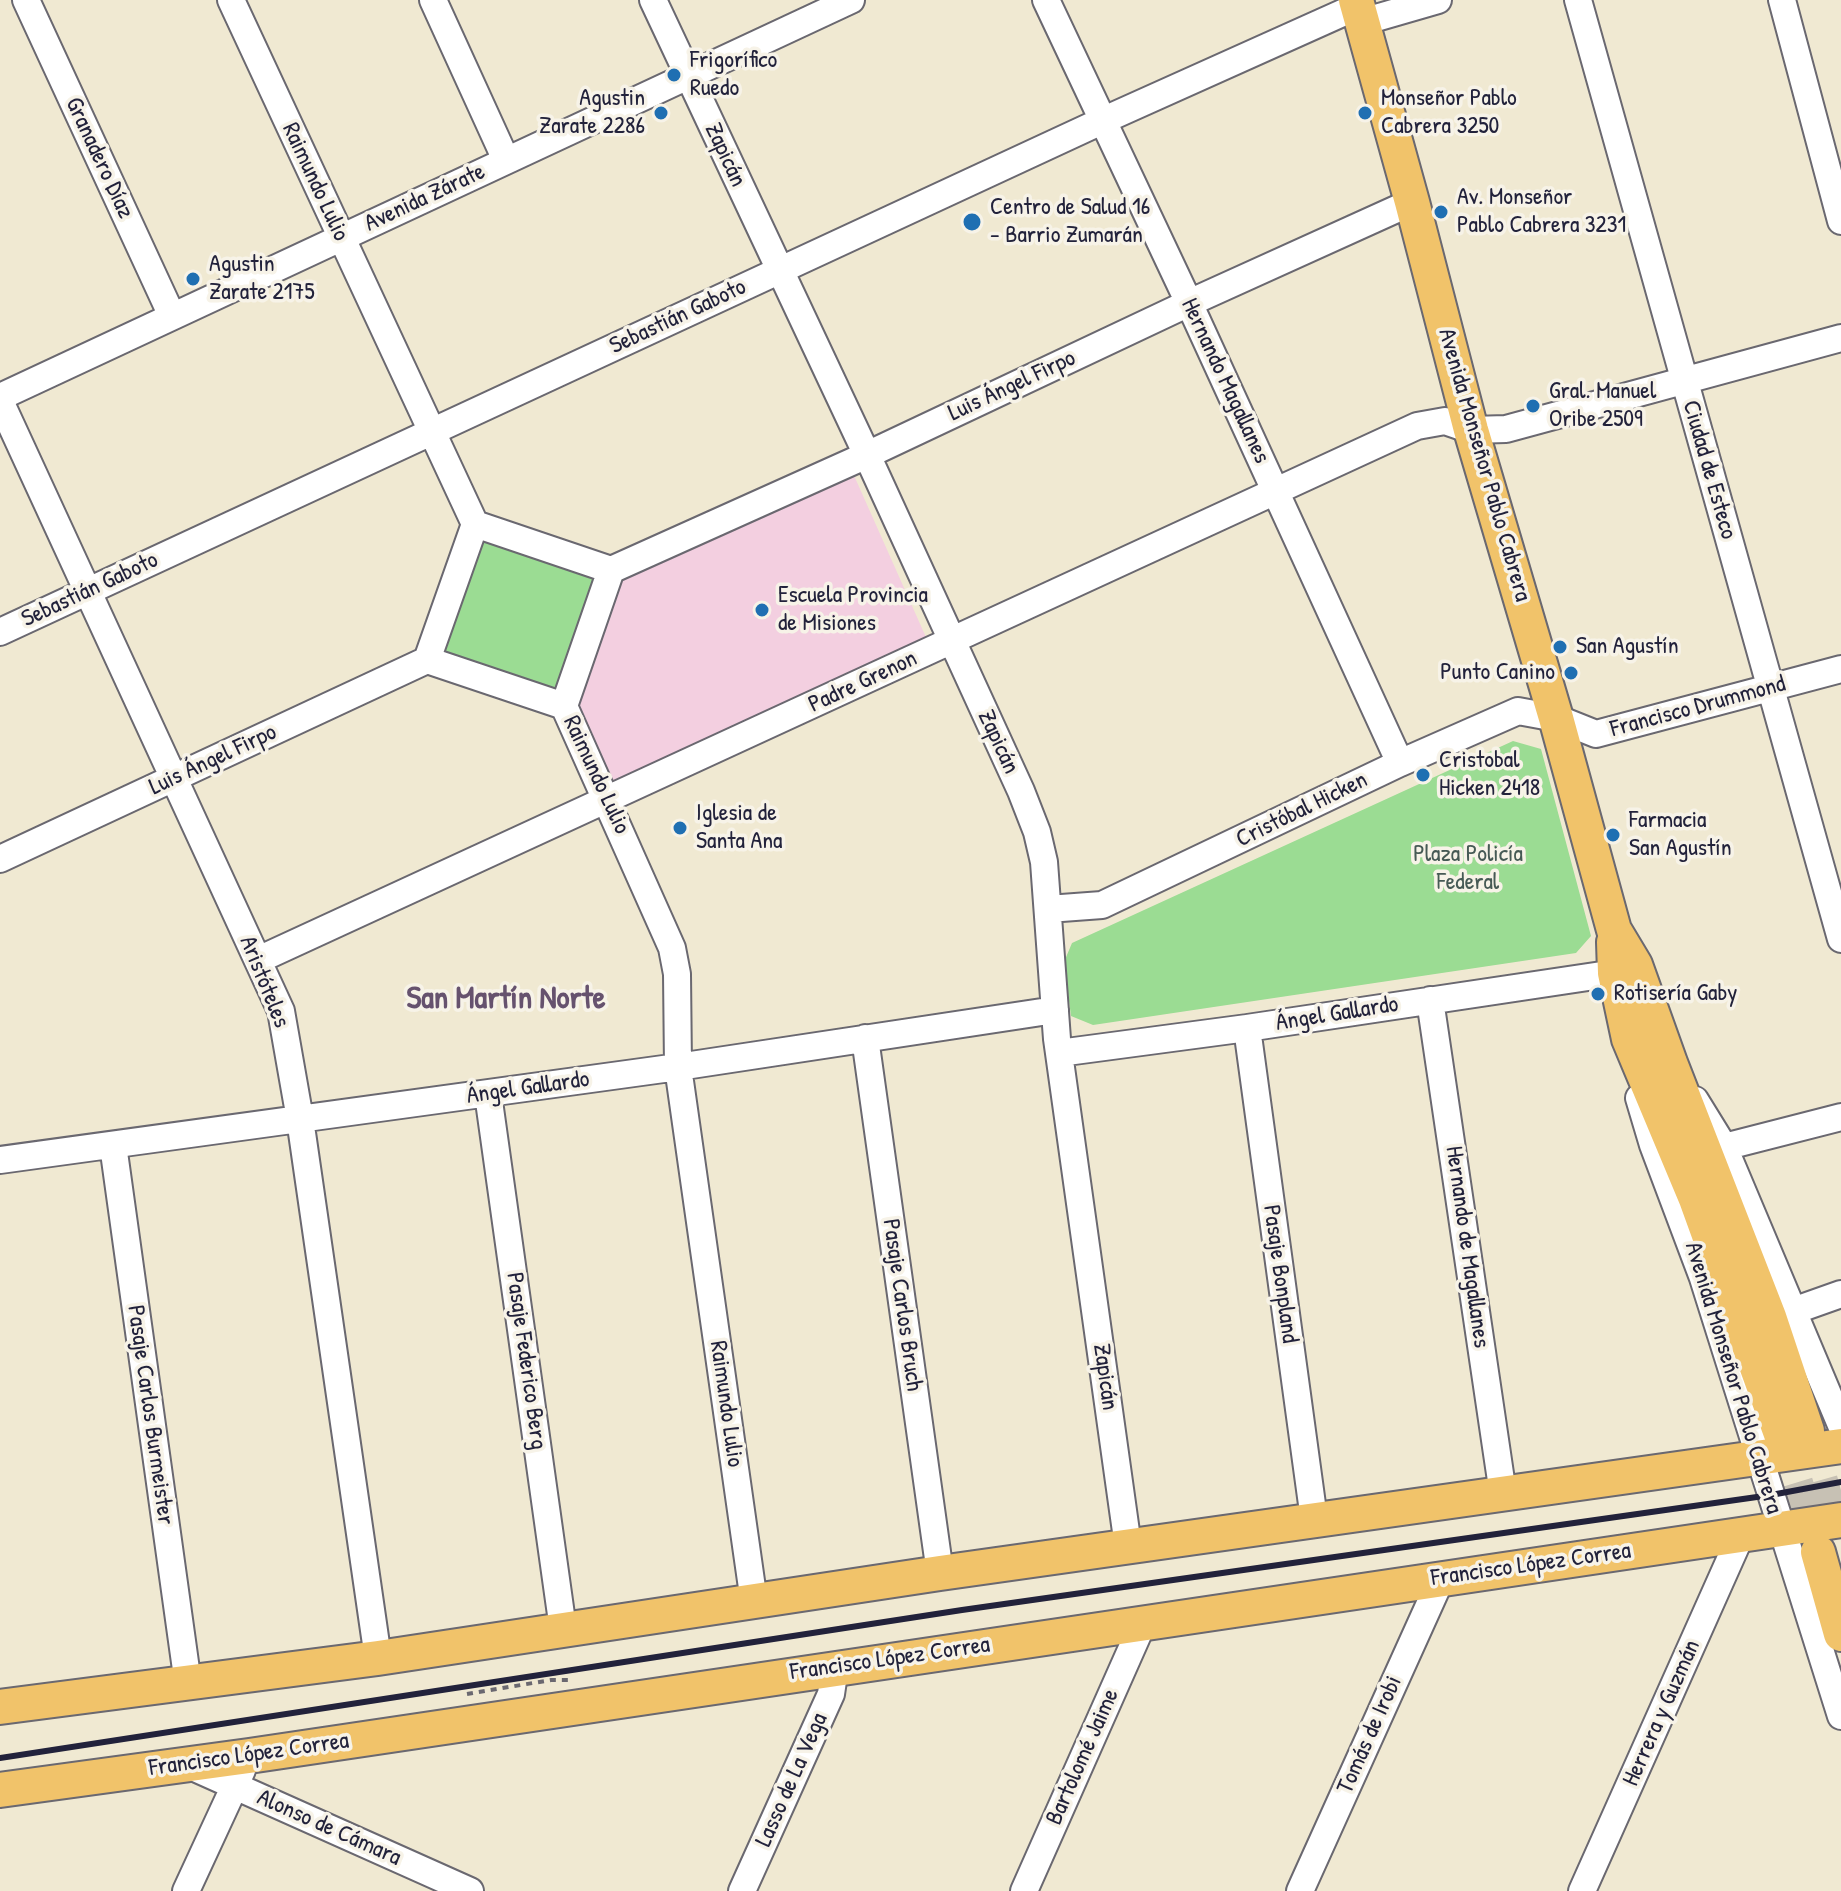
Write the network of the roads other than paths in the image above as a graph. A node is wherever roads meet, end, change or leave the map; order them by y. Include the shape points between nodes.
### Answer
1 (26, 0) edge
2 (231, 0) edge
3 (433, 0) edge
4 (653, 0) edge
5 (851, 0) edge
6 (1046, 0) edge
7 (1438, 0) edge
8 (1578, 0) edge
9 (1782, 0) edge
10 (1359, 9) edge
11 (688, 76) junction
12 (1104, 120) junction
13 (506, 160) junction
14 (1412, 202) junction
15 (1841, 221) edge
16 (341, 237) junction
17 (779, 271) junction
18 (1189, 303) junction
19 (172, 316) junction
20 (1841, 338) edge
21 (1684, 381) junction
22 (0, 399) edge
23 (1471, 430) junction
24 (432, 431) junction
25 (867, 455) junction
26 (1276, 490) junction
27 (475, 524) junction
28 (611, 570) junction
29 (88, 591) junction
30 (0, 632) edge
31 (952, 641) junction
32 (427, 660) junction
33 (1841, 669) edge
34 (1771, 687) junction
35 (564, 706) junction
36 (1556, 718) junction
37 (1400, 763) junction
38 (173, 778) junction
39 (608, 800) junction
40 (0, 859) edge
41 (1048, 909) junction
42 (1614, 930) junction
43 (1841, 939) edge
44 (258, 960) junction
45 (1615, 973) junction
46 (1430, 1000) junction
47 (1055, 1010) junction
48 (1247, 1028) junction
49 (865, 1038) junction
50 (1059, 1053) junction
51 (1670, 1063) junction
52 (678, 1067) junction
53 (488, 1094) junction
54 (1841, 1117) edge
55 (300, 1119) junction
56 (113, 1145) junction
57 (1724, 1147) junction
58 (0, 1160) edge
59 (1841, 1294) edge
60 (1793, 1311) junction
61 (1841, 1425) edge
62 (1782, 1441) junction
63 (1841, 1446) edge
64 (1503, 1494) junction
65 (1314, 1519) junction
66 (1780, 1529) junction
67 (1741, 1535) junction
68 (1835, 1543) edge
69 (1128, 1546) junction
70 (940, 1573) junction
71 (1441, 1579) junction
72 (754, 1602) junction
73 (1143, 1623) junction
74 (563, 1629) junction
75 (1841, 1634) edge
76 (378, 1658) junction
77 (835, 1667) junction
78 (188, 1684) junction
79 (1, 1702) edge
80 (1841, 1716) edge
81 (249, 1756) junction
82 (188, 1765) junction
83 (234, 1786) junction
84 (0, 1790) edge
85 (186, 1891) edge
86 (470, 1891) edge
87 (742, 1891) edge
88 (1024, 1891) edge
89 (1300, 1891) edge
90 (1582, 1891) edge

1 - 19 street, Granadero Díaz
2 - 16 street, Raimundo Lulio
3 - 13 street
4 - 11 street, Zapicán
5 - 11 street, Avenida Zárate
6 - 12 street, Hernando Magallanes
7 - 10 street, Sebastián Gaboto
8 - 21 street, Ciudad de Esteco
9 - 15 street
10 - 12 street, Sebastián Gaboto
10 - 14 main road, Avenida Monseñor Pablo Cabrera
11 - 13 street, Avenida Zárate
11 - 17 street, Zapicán
12 - 17 street, Sebastián Gaboto
12 - 18 street, Hernando Magallanes
13 - 16 street, Avenida Zárate
14 - 18 street, Luis Ángel Firpo
14 - 23 main road, Avenida Monseñor Pablo Cabrera
16 - 19 street, Avenida Zárate
16 - 24 street, Raimundo Lulio
17 - 24 street, Sebastián Gaboto
17 - 25 street, Zapicán
18 - 25 street, Luis Ángel Firpo
18 - 26 street, Hernando Magallanes
19 - 22 street, Avenida Zárate
20 - 21 street, Padre Grenon
21 - 23 street, Padre Grenon via 1506,429
21 - 34 street, Ciudad de Esteco
22 - 29 street, Aristóteles
23 - 26 street, Padre Grenon via 1445,421 1417,426
23 - 36 main road, Avenida Monseñor Pablo Cabrera
24 - 27 street, Raimundo Lulio
24 - 29 street, Sebastián Gaboto
25 - 28 street, Luis Ángel Firpo
25 - 31 street, Zapicán
26 - 31 street, Padre Grenon
26 - 37 street, Hernando Magallanes
27 - 28 street
27 - 32 street
28 - 35 street
29 - 30 street, Sebastián Gaboto
29 - 38 street, Aristóteles
31 - 39 street, Padre Grenon
31 - 41 street, Zapicán via 1037,832
32 - 35 street, Raimundo Lulio
32 - 38 street, Luis Ángel Firpo
33 - 34 street, Francisco Drummond
34 - 36 street, Francisco Drummond via 1596,734
34 - 43 street, Ciudad de Esteco
35 - 39 street, Raimundo Lulio
36 - 37 street, Cristóbal Hicken via 1518,711
36 - 42 main road, Avenida Monseñor Pablo Cabrera
37 - 41 street, Cristóbal Hicken via 1102,905
38 - 40 street, Luis Ángel Firpo
38 - 44 street, Aristóteles
39 - 44 street, Padre Grenon
39 - 52 street, Raimundo Lulio via 672,948
41 - 47 street, Zapicán
42 - 45 main road, Avenida Monseñor Pablo Cabrera
42 - 51 main road, Avenida Monseñor Pablo Cabrera via 1635,965
44 - 55 street, Aristóteles via 281,1011
45 - 46 street, Ángel Gallardo
45 - 62 main road, Avenida Monseñor Pablo Cabrera via 1629,1039 1696,1199
46 - 48 street, Ángel Gallardo
46 - 64 street, Hernando de Magallanes
47 - 49 street, Ángel Gallardo
47 - 50 street, Zapicán
48 - 50 street, Ángel Gallardo
48 - 65 street, Pasaje Bonpland
49 - 52 street, Ángel Gallardo
49 - 70 street, Pasaje Carlos Bruch
50 - 69 street, Zapicán
51 - 57 street, Avenida Monseñor Pablo Cabrera
51 - 62 main road, Avenida Monseñor Pablo Cabrera via 1764,1303
52 - 53 street, Ángel Gallardo
52 - 72 street, Raimundo Lulio
53 - 55 street, Ángel Gallardo
53 - 74 street, Pasaje Federico Berg
54 - 57 street
55 - 56 street, Ángel Gallardo
55 - 76 street, Aristóteles
56 - 58 street, Ángel Gallardo
56 - 78 street, Pasaje Carlos Burmeister
57 - 60 street, Avenida Monseñor Pablo Cabrera
59 - 60 street
60 - 61 street, Avenida Monseñor Pablo Cabrera
62 - 63 main road
62 - 64 main road
62 - 66 street, Avenida Monseñor Pablo Cabrera
64 - 65 main road
65 - 69 main road
66 - 67 main road, Francisco López Correa
66 - 68 main road, Francisco López Correa
66 - 80 street, Avenida Monseñor Pablo Cabrera
67 - 71 main road, Francisco López Correa
67 - 90 street, Herrera y Guzmán
68 - 75 main road
69 - 70 main road
70 - 72 main road
71 - 73 main road, Francisco López Correa
71 - 89 street, Tomás de Irobi
72 - 74 main road
73 - 77 main road, Francisco López Correa
73 - 88 street, Bartolomé Jaime
74 - 76 main road
76 - 78 main road
77 - 81 main road, Francisco López Correa
77 - 87 street, Lasso de La Vega via 831,1694
78 - 79 main road
81 - 82 main road, Francisco López Correa
81 - 83 street
82 - 83 street, Alonso de Cámara
82 - 84 main road, Francisco López Correa
83 - 85 street
83 - 86 street, Alonso de Cámara

